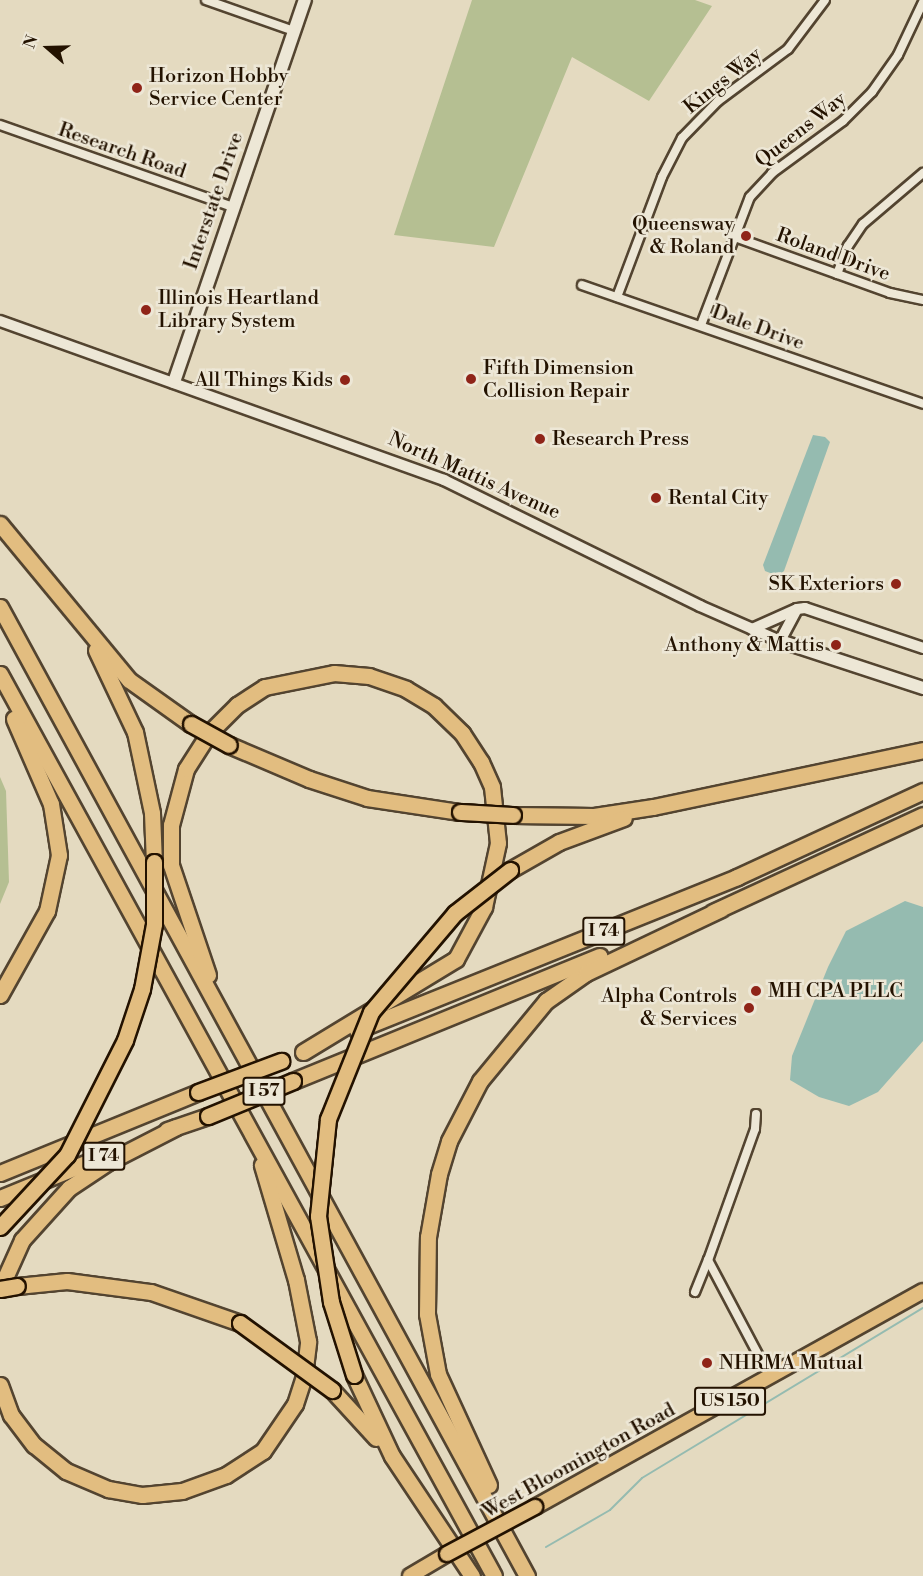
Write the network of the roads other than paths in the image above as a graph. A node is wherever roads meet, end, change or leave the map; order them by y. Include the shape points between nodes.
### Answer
1 (206, 0) edge
2 (305, 0) edge
3 (825, 0) edge
4 (923, 2) edge
5 (294, 31) junction
6 (0, 125) edge
7 (921, 179) edge
8 (233, 207) junction
9 (732, 236) junction
10 (837, 274) junction
11 (582, 285) dead end
12 (617, 297) junction
13 (923, 300) edge
14 (0, 321) edge
15 (701, 325) junction
16 (174, 382) junction
17 (923, 404) edge
18 (0, 524) edge
19 (0, 607) edge
20 (797, 609) junction
21 (86, 628) junction
22 (752, 629) junction
23 (780, 641) junction
24 (923, 648) edge
25 (0, 674) edge
26 (923, 688) edge
27 (0, 689) edge
28 (923, 750) edge
29 (923, 791) edge
30 (652, 807) junction
31 (923, 815) edge
32 (720, 909) junction
33 (0, 995) edge
34 (225, 1020) junction
35 (303, 1052) junction
36 (756, 1114) dead end
37 (176, 1126) junction
38 (254, 1137) junction
39 (0, 1173) edge
40 (0, 1198) edge
41 (0, 1227) edge
42 (708, 1260) junction
43 (0, 1289) edge
44 (923, 1291) edge
45 (695, 1292) dead end
46 (770, 1377) junction
47 (0, 1384) edge
48 (392, 1456) junction
49 (410, 1576) edge
50 (472, 1576) edge
51 (494, 1576) edge
52 (528, 1576) edge

1 - 5 street
2 - 5 main road, Interstate Drive
3 - 12 street, Kings Way via 788,49 704,114 682,138 662,177
4 - 9 street, Queens Way via 898,55 872,92 843,121 762,182 747,202
5 - 8 main road, Interstate Drive
6 - 8 street, Research Road
7 - 10 street via 863,224
8 - 16 main road, Interstate Drive
9 - 10 street, Roland Drive
9 - 15 street, Queens Way
10 - 13 street, Roland Drive
11 - 12 street, Dale Drive
12 - 15 street, Dale Drive
14 - 16 street, North Mattis Avenue
15 - 17 street, Dale Drive
16 - 22 street, North Mattis Avenue via 444,480
18 - 21 highway
19 - 34 highway, I 57
20 - 22 street
20 - 23 street
20 - 24 street via 816,611
21 - 30 highway, bridge via 129,680 191,724 309,779 367,798 460,812 513,815 594,816
21 - 41 highway, bridge via 135,732 152,813 154,924 142,989 125,1040 67,1155
22 - 23 street, North Mattis Avenue
23 - 26 main road, North Mattis Avenue
25 - 38 highway, I 57
27 - 33 highway via 49,796 59,855 47,911
28 - 30 highway
29 - 35 highway, I 74 via 737,877
30 - 48 highway, bridge via 560,842 510,870 455,913 371,1012 328,1119 318,1216 331,1302 354,1375
31 - 32 highway, I 74
32 - 37 highway, I 74, bridge
32 - 52 highway via 586,973 546,1001 480,1081 449,1141 439,1174 425,1279 432,1353 445,1392
34 - 35 highway via 171,865 171,825 186,769 208,733 237,705 265,687 334,673 369,676 406,689 434,706 462,733 492,787 498,843 484,907 456,959
34 - 52 highway, I 57
35 - 39 highway, I 74, bridge
36 - 42 street via 755,1129
37 - 40 highway, I 74
37 - 43 highway via 69,1188 22,1240
38 - 47 highway via 296,1280 308,1341 304,1376 295,1404 262,1451 226,1475 182,1491 142,1495 108,1489 66,1471 34,1445 11,1414
38 - 51 highway, I 57
42 - 45 street
42 - 46 street
43 - 48 highway, bridge via 67,1281 152,1292 240,1323 332,1390
44 - 46 main road, West Bloomington Road / US 150
46 - 49 main road, West Bloomington Road / US 150, bridge
48 - 50 highway

